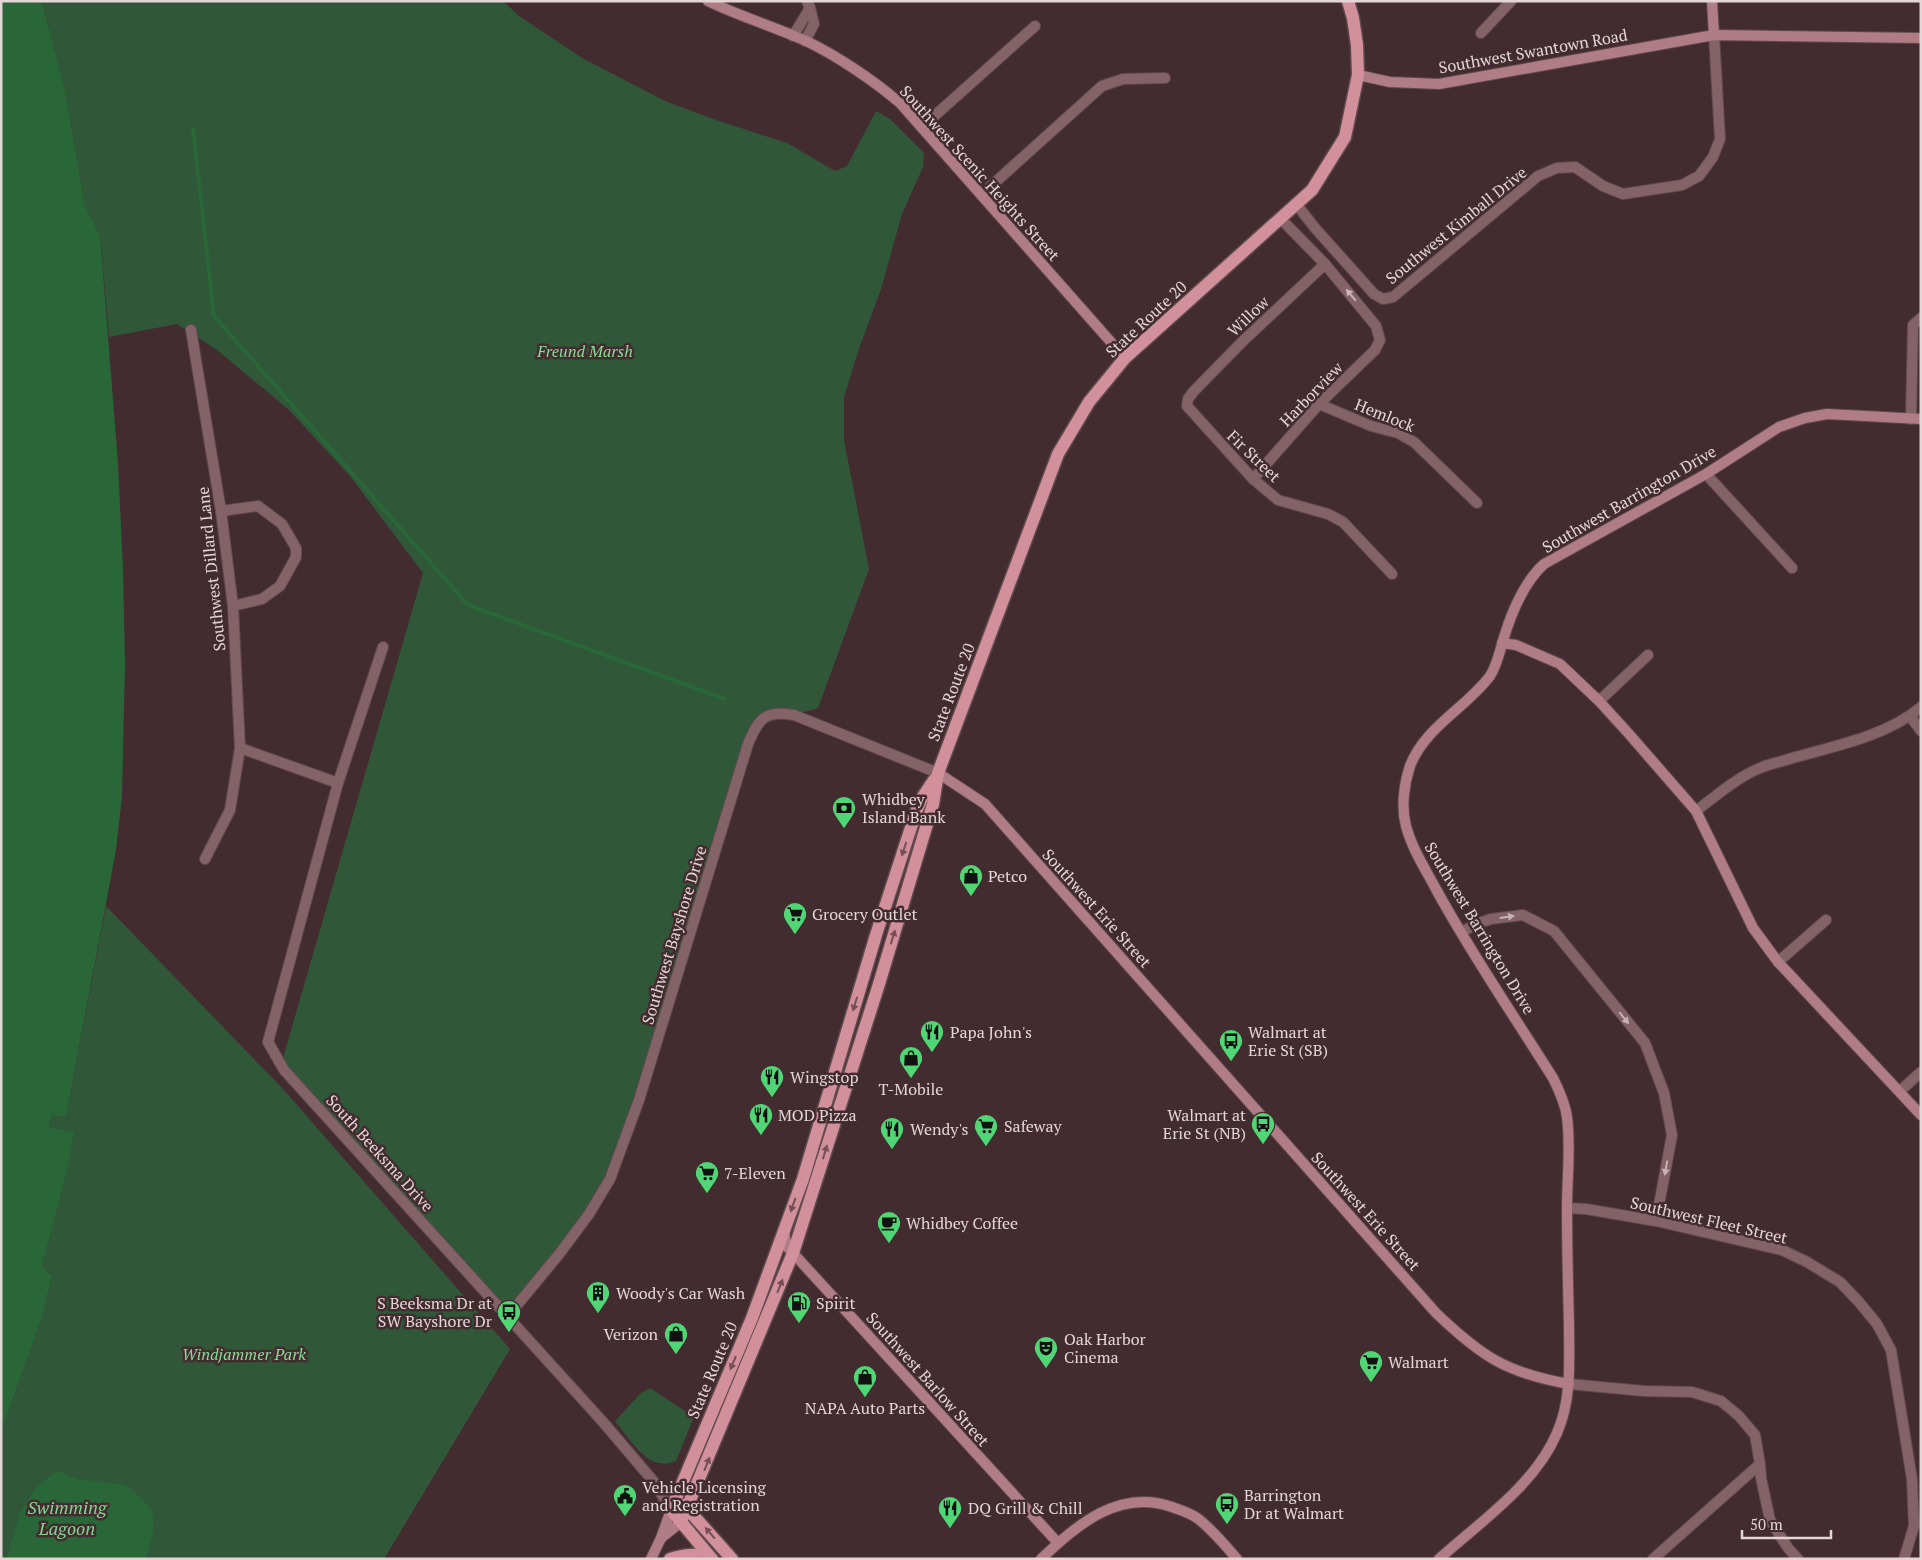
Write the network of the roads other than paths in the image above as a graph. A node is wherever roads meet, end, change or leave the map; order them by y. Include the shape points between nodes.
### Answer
1 (708, 1) edge
2 (1348, 1) edge
3 (1510, 1) edge
4 (1712, 1) edge
5 (809, 5) edge
6 (1036, 26) dead end
7 (1481, 33) dead end
8 (793, 36) junction
9 (1714, 36) junction
10 (1921, 38) edge
11 (805, 41) junction
12 (1358, 75) junction
13 (1165, 78) dead end
14 (922, 127) junction
15 (980, 196) junction
16 (1297, 205) junction
17 (1281, 219) junction
18 (1325, 264) junction
19 (1921, 318) edge
20 (191, 330) dead end
21 (1125, 358) junction
22 (1193, 392) joint
23 (1319, 404) junction
24 (1916, 419) edge
25 (1706, 474) junction
26 (1253, 479) junction
27 (1477, 503) dead end
28 (221, 511) junction
29 (1792, 568) dead end
30 (1392, 574) dead end
31 (233, 606) junction
32 (1502, 643) junction
33 (382, 647) dead end
34 (1648, 655) dead end
35 (1599, 701) junction
36 (1921, 706) edge
37 (1910, 716) junction
38 (1921, 731) edge
39 (240, 748) junction
40 (938, 773) junction
41 (338, 783) junction
42 (1696, 811) junction
43 (205, 859) dead end
44 (1826, 920) dead end
45 (1462, 932) junction
46 (1778, 962) junction
47 (1921, 1072) edge
48 (1900, 1091) junction
49 (1921, 1114) edge
50 (1567, 1208) junction
51 (1656, 1221) junction
52 (784, 1232) junction
53 (792, 1254) junction
54 (508, 1316) junction
55 (1569, 1384) junction
56 (1760, 1464) junction
57 (1916, 1478) edge
58 (654, 1482) junction
59 (676, 1496) junction
60 (688, 1508) junction
61 (671, 1510) junction
62 (681, 1522) junction
63 (661, 1538) junction
64 (1058, 1543) junction
65 (651, 1559) edge
66 (670, 1559) edge
67 (712, 1559) edge
68 (732, 1559) edge
69 (1041, 1559) edge
70 (1237, 1559) edge
71 (1439, 1559) edge
72 (1653, 1559) edge
73 (1798, 1559) edge
74 (1904, 1559) edge

1 - 8 street, Southwest Scenic Heights Street
2 - 12 main road, State Route 20 via 1357,45
3 - 7 street
4 - 9 street
5 - 8 street
5 - 11 street via 814,24
6 - 14 street
8 - 11 street, Southwest Scenic Heights Street
9 - 10 street, Southwest Swantown Road
9 - 12 street, Southwest Swantown Road via 1439,84 1390,82
9 - 16 street, Southwest Kimball Drive via 1720,139 1713,157 1699,176 1682,185 1623,194 1603,186 1575,167 1557,168 1538,176 1393,297 1384,299 1374,294
11 - 14 street, Southwest Scenic Heights Street via 888,93
12 - 16 main road, State Route 20 via 1345,137 1312,190
13 - 15 street via 1124,79 1102,86
14 - 15 street, Southwest Scenic Heights Street
15 - 21 street, Southwest Scenic Heights Street
16 - 17 main road, State Route 20
17 - 18 street
17 - 21 main road, State Route 20
18 - 22 street, Willow via 1243,340
23 -> 18 street, Harborview via 1375,350 1380,340 1376,326
19 - 24 street via 1913,326
20 - 28 street, Southwest Dillard Lane
21 - 40 main road, State Route 20 via 1089,402 1058,454
22 - 26 street, Fir Street via 1188,398 1190,412
23 - 26 street, Harborview
23 - 27 street, Hemlock via 1414,442
24 - 25 street, Southwest Barrington Drive via 1827,414 1805,418 1772,431
25 - 29 street
25 - 32 street, Southwest Barrington Drive via 1544,564 1524,589
26 - 30 street, Fir Street via 1278,500 1328,514 1343,522
28 - 31 street, Southwest Dillard Lane
28 - 31 street via 258,506 282,524 296,548 296,557 280,586 262,599
31 - 39 street, Southwest Dillard Lane
32 - 35 street via 1560,664
32 - 45 street, Southwest Barrington Drive via 1491,674 1421,746 1405,785 1405,824 1411,842
33 - 41 street, South Beeksma Drive
34 - 35 street
35 - 42 street
36 - 37 street
37 - 38 street
37 - 42 street via 1860,738 1759,768
39 - 41 street
39 - 43 street, Southwest Dillard Lane via 230,810
40 -> 52 main road, State Route 20 via 916,812
53 -> 40 main road, State Route 20 via 879,984 932,804
40 - 54 street, Southwest Bayshore Drive via 794,715 776,713 765,716 754,729 639,1100 610,1179 560,1253
40 - 55 street, Southwest Erie Street via 985,804 1442,1318 1492,1360 1525,1375
41 - 54 street, South Beeksma Drive via 268,1042 284,1070
42 - 46 street via 1753,928
44 - 46 street
45 - 50 street, Southwest Barrington Drive via 1559,1090 1568,1124
45 -> 51 street via 1491,919 1523,915 1554,931 1645,1043 1664,1093 1672,1135
46 - 48 street
47 - 48 street
48 - 49 street
50 - 51 street, Southwest Fleet Street
50 - 55 street, Southwest Barrington Drive
51 - 57 street, Southwest Fleet Street via 1782,1250 1840,1282 1877,1324 1891,1350
52 - 53 street, Southwest Barlow Street
52 -> 59 main road, State Route 20 via 752,1318
60 -> 53 main road, State Route 20
53 - 64 street, Southwest Barlow Street
54 - 58 street, South Beeksma Drive
55 - 56 street, Southwest Erie Street via 1692,1392 1721,1401 1740,1416 1755,1435
55 - 71 street, Southwest Barrington Drive via 1567,1404 1557,1434 1533,1473
56 - 72 street
56 - 73 street, Southwest Erie Street via 1770,1520
57 - 74 street, Southwest Fleet Street via 1914,1526
58 - 59 street, South Beeksma Drive
58 - 61 street, South Beeksma Drive
59 - 60 main road
59 - 61 main road, State Route 20
60 - 62 main road, State Route 20
68 -> 60 main road
61 - 62 main road
61 - 63 street
62 - 63 street
62 - 67 main road
63 - 65 street
64 - 69 street
64 - 70 street via 1075,1528 1105,1510 1121,1504 1157,1502 1195,1516
66 - 67 main road via 692,1554

